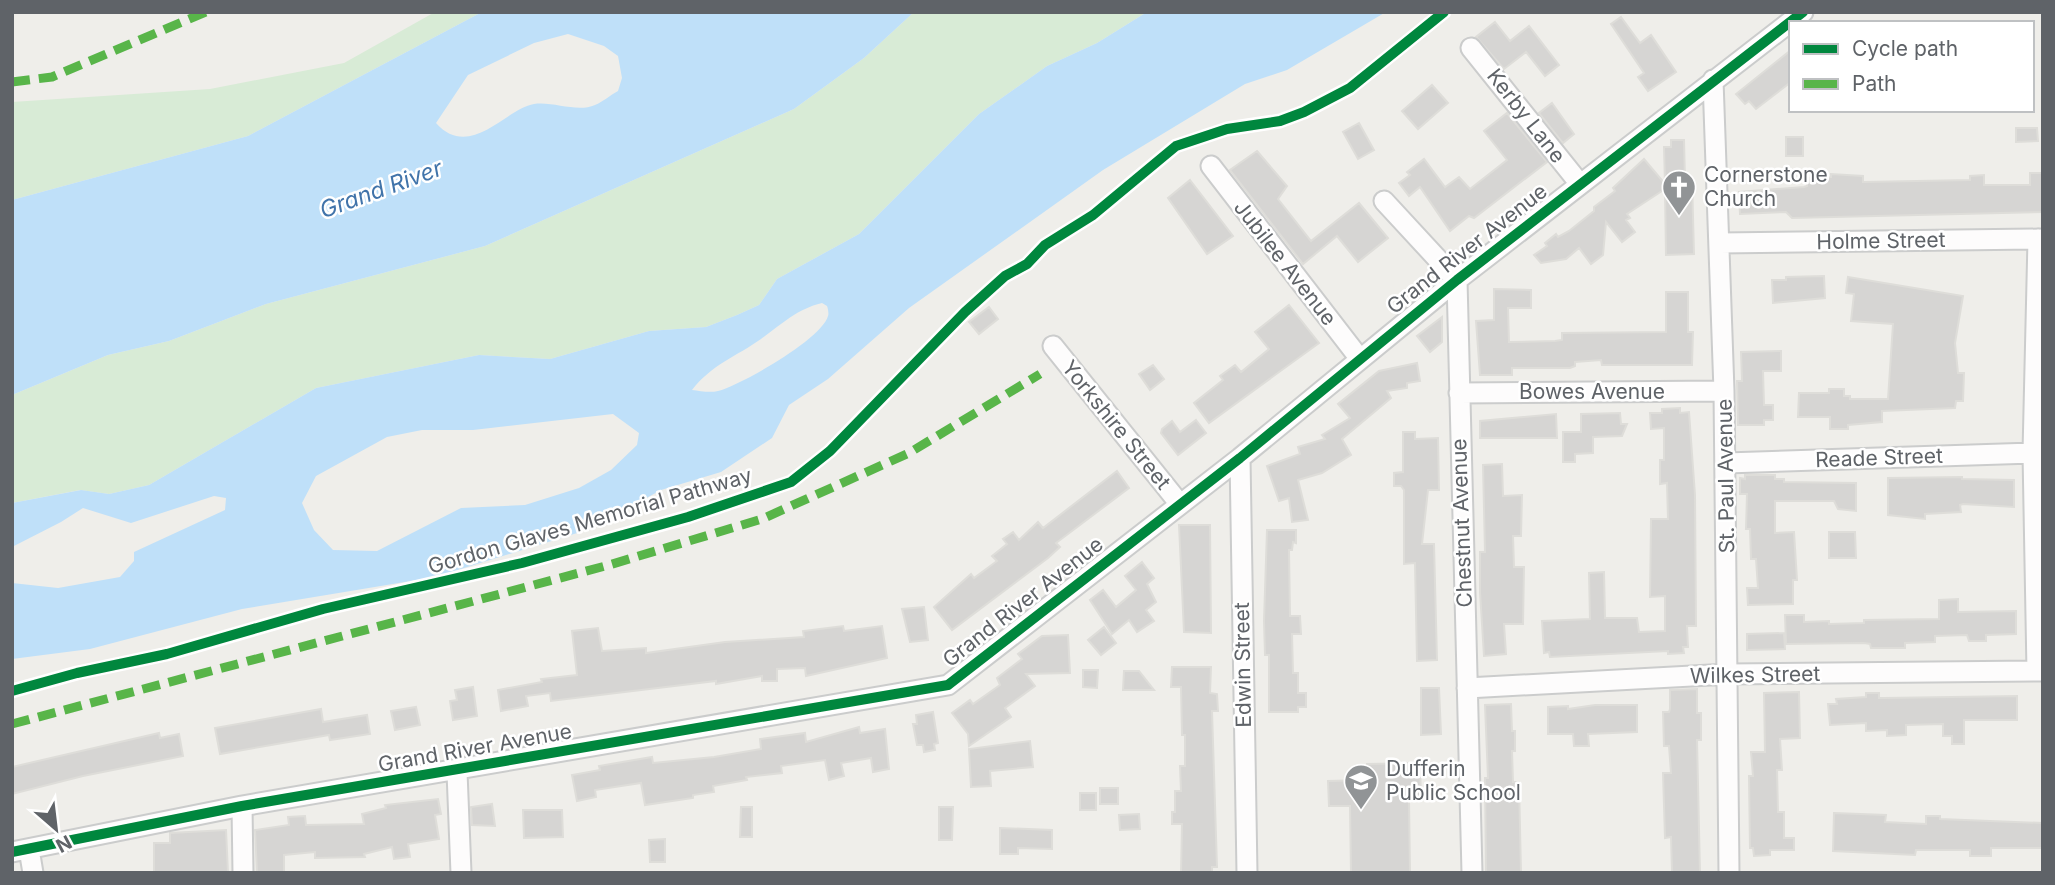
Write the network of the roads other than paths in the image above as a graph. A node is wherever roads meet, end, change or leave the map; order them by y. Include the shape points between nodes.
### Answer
1 (1789, 23) edge
2 (1471, 48) dead end
3 (1713, 80) junction
4 (1211, 166) dead end
5 (1580, 184) junction
6 (1384, 201) dead end
7 (2041, 239) edge
8 (1720, 243) junction
9 (1457, 280) junction
10 (1053, 346) dead end
11 (1360, 359) junction
12 (1724, 391) junction
13 (1459, 393) junction
14 (2033, 453) junction
15 (1240, 458) junction
16 (1726, 463) junction
17 (1179, 503) junction
18 (2040, 671) edge
19 (1729, 674) junction
20 (1467, 688) junction
21 (457, 772) junction
22 (242, 806) junction
23 (21, 850) edge
24 (33, 873) edge
25 (243, 873) edge
26 (461, 873) edge
27 (1247, 873) edge
28 (1472, 873) edge
29 (1730, 873) edge

1 - 3 street, Grand River Avenue
2 - 5 street, Kerby Lane
3 - 5 street, Grand River Avenue
3 - 8 street, St. Paul Avenue
4 - 11 street, Jubilee Avenue
5 - 9 street, Grand River Avenue
6 - 9 street
7 - 8 street, Holme Street
7 - 14 street
8 - 12 street, St. Paul Avenue
9 - 11 street, Grand River Avenue
9 - 13 street, Chestnut Avenue
10 - 17 street, Yorkshire Street
11 - 15 street, Grand River Avenue
12 - 13 street, Bowes Avenue
12 - 16 street, St. Paul Avenue
13 - 20 street, Chestnut Avenue
14 - 16 street, Reade Street
14 - 18 street
15 - 17 street, Grand River Avenue
15 - 27 street, Edwin Street
16 - 19 street, St. Paul Avenue
17 - 21 street, Grand River Avenue via 948,685
18 - 19 street, Wilkes Street
19 - 20 street, Wilkes Street
19 - 29 street, St. Paul Avenue
20 - 28 street, Chestnut Avenue
21 - 22 street, Grand River Avenue
21 - 26 street
22 - 23 street, Grand River Avenue
22 - 25 street
23 - 24 street

